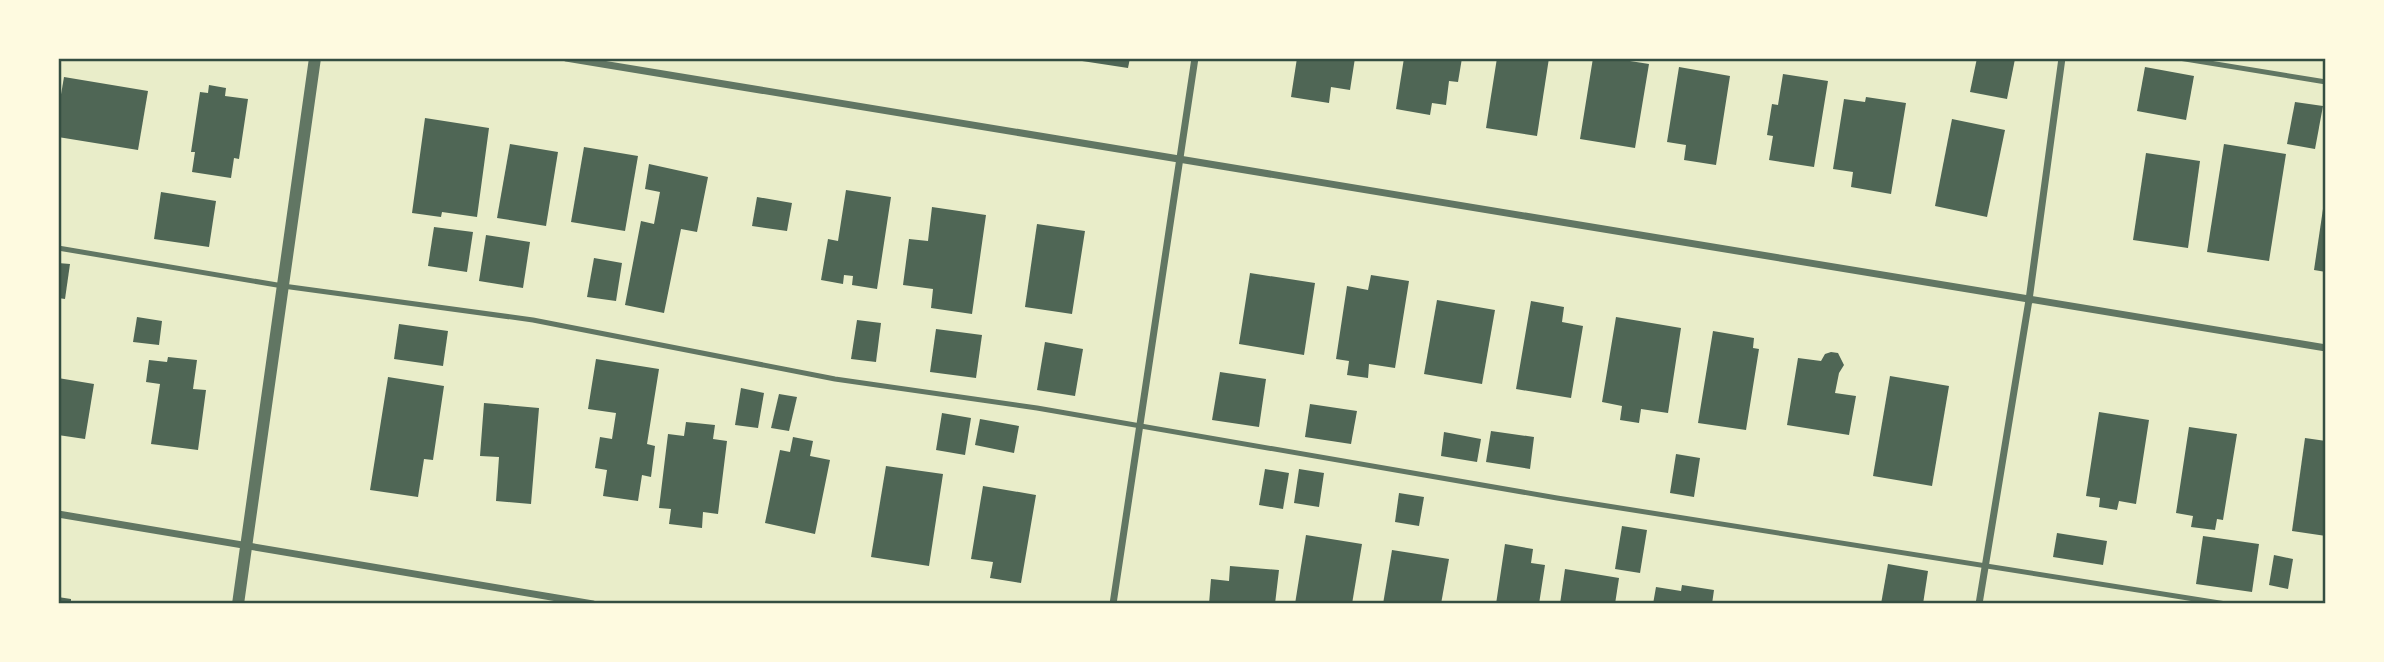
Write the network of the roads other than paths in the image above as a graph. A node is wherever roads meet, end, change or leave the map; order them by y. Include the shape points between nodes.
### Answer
1 (315, 58) edge
2 (566, 58) edge
3 (1195, 58) edge
4 (2062, 58) edge
5 (2179, 58) edge
6 (2326, 82) edge
7 (1182, 159) junction
8 (58, 248) edge
9 (283, 286) junction
10 (2029, 300) junction
11 (2326, 348) edge
12 (1140, 426) junction
13 (58, 514) edge
14 (246, 545) junction
15 (1986, 565) junction
16 (237, 604) edge
17 (593, 604) edge
18 (1113, 604) edge
19 (1979, 604) edge
20 (2226, 604) edge

1 - 9 street
2 - 7 street
3 - 7 street
4 - 10 street
5 - 6 lane
7 - 10 street
7 - 12 street
8 - 9 lane
9 - 12 lane via 533,320 835,379
9 - 14 street
10 - 11 street
10 - 15 street
12 - 15 lane
12 - 18 street
13 - 14 street
14 - 16 street
14 - 17 street
15 - 19 street
15 - 20 lane

